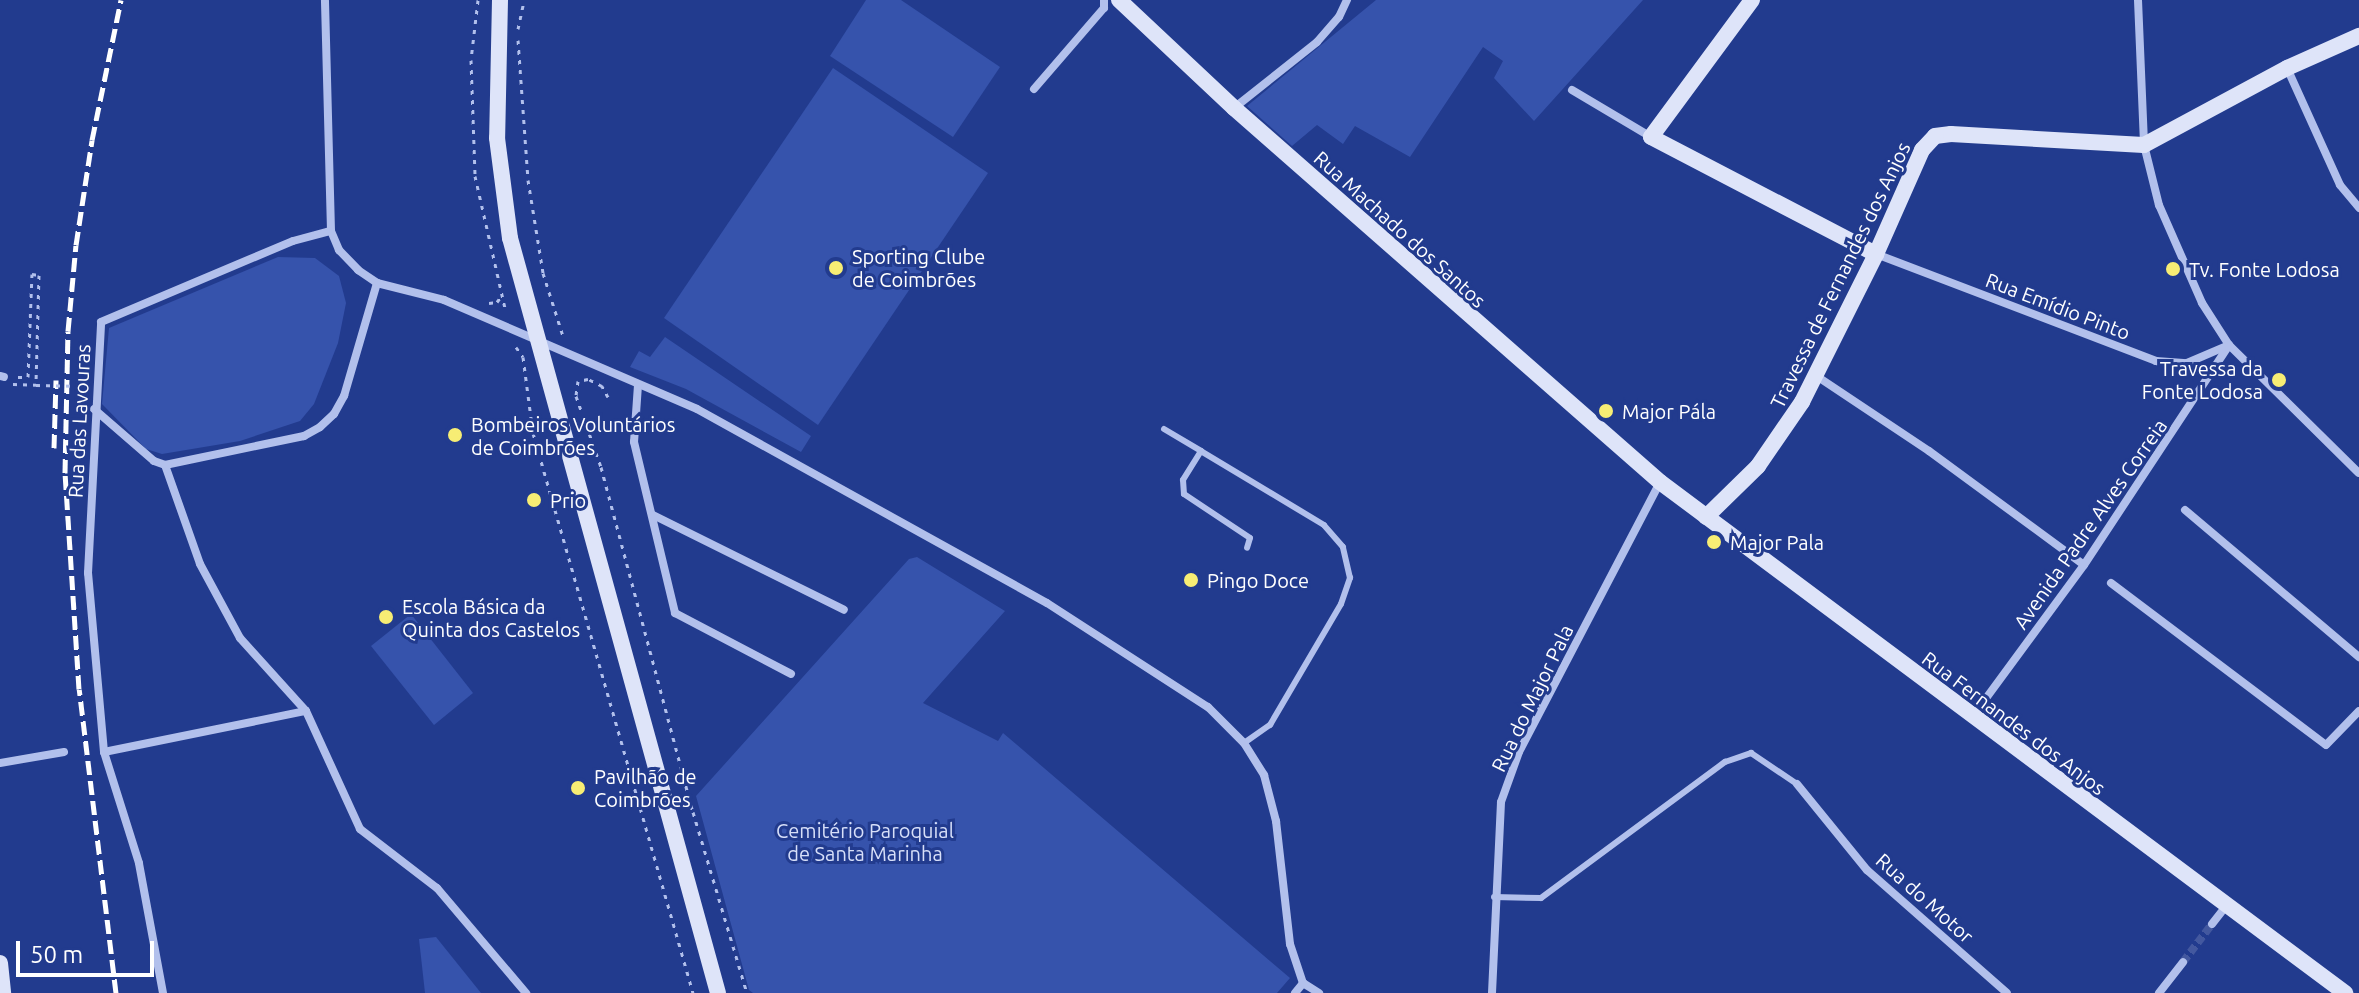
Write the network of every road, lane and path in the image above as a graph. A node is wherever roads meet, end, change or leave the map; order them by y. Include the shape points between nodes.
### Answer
1 (325, 0) edge
2 (500, 0) edge
3 (524, 0) edge
4 (1104, 0) edge
5 (1119, 0) edge
6 (1347, 0) edge
7 (1752, 0) edge
8 (2138, 0) edge
9 (2359, 36) edge
10 (2287, 68) junction
11 (1034, 89) dead end
12 (1572, 90) dead end
13 (1234, 108) junction
14 (1651, 137) junction
15 (2144, 145) junction
16 (2359, 208) edge
17 (331, 231) junction
18 (1876, 254) junction
19 (377, 283) junction
20 (561, 330) dead end
21 (540, 344) junction
22 (2229, 345) junction
23 (518, 348) dead end
24 (1815, 375) junction
25 (5, 379) edge
26 (36, 385) junction
27 (638, 385) junction
28 (84, 386) dead end
29 (608, 397) dead end
30 (94, 409) junction
31 (1164, 429) dead end
32 (1201, 451) junction
33 (165, 465) junction
34 (2359, 473) edge
35 (1660, 482) junction
36 (2185, 510) dead end
37 (653, 515) junction
38 (1706, 517) junction
39 (1247, 548) dead end
40 (2084, 565) junction
41 (2111, 583) dead end
42 (844, 610) dead end
43 (2359, 657) edge
44 (791, 674) dead end
45 (306, 711) junction
46 (2359, 711) edge
47 (1971, 718) junction
48 (1244, 743) junction
49 (64, 752) dead end
50 (104, 752) junction
51 (0, 763) edge
52 (1797, 784) joint
53 (1494, 897) junction
54 (2227, 905) junction
55 (2212, 924) tunnel mouth
56 (2183, 962) tunnel mouth
57 (0, 963) edge
58 (1303, 983) junction
59 (3, 993) edge
60 (163, 993) edge
61 (526, 993) edge
62 (693, 993) edge
63 (718, 993) edge
64 (747, 993) edge
65 (1295, 993) edge
66 (1319, 993) edge
67 (1492, 993) edge
68 (2007, 993) edge
69 (2159, 993) edge
70 (2345, 993) edge

1 - 17 street
2 - 21 street via 497,138 510,238
3 - 20 path via 517,33 528,180 543,273
4 - 11 street via 1104,8
5 - 13 street, Rua Machado dos Santos
6 - 13 street via 1317,42
7 - 14 street
8 - 15 street
9 - 10 street
10 - 15 street
10 - 16 street via 2340,185
12 - 14 street
13 - 35 street, Rua Machado dos Santos
14 - 18 street
15 - 18 street, Travessa de Fernandes dos Anjos via 1935,136 1922,150
15 - 22 street via 2159,205 2202,303
17 - 19 street via 339,250
17 - 30 street, Rua das Lavouras via 293,241 101,322
18 - 22 street, Rua Emídio Pinto via 2156,361 2187,363
18 - 24 street, Travessa de Fernandes dos Anjos
19 - 21 street via 444,300
19 - 33 street via 344,396 320,427 304,436
21 - 27 street
21 - 63 street
22 - 34 street
22 - 40 street, Avenida Padre Alves Correia
23 - 62 path via 533,433
24 - 38 street, Travessa de Fernandes dos Anjos via 1782,435
24 - 40 street
25 - 26 path
25 - 26 path, bridge via 28,377 32,274 39,275
26 - 28 path, bridge
27 - 37 street via 634,442
27 - 48 street via 697,409 1047,603 1208,707
29 - 64 path via 602,386 578,381 576,396 601,467
30 - 33 street
30 - 50 street, Rua das Lavouras via 88,573
31 - 32 lane
32 - 39 lane via 1183,480 1184,494 1250,538
32 - 48 lane via 1324,525 1343,547 1350,578 1341,604 1270,725
33 - 45 street via 200,564 240,638
35 - 38 street, Rua Fernandes dos Anjos
35 - 53 street, Rua do Major Pala via 1519,752 1501,802
36 - 43 street
37 - 42 street
37 - 44 street via 675,613
38 - 47 street, Rua Fernandes dos Anjos
40 - 47 street, Avenida Padre Alves Correia
41 - 46 street via 2326,745
45 - 50 street
45 - 61 street via 360,829 437,888
47 - 54 street, Rua Fernandes dos Anjos
48 - 58 street via 1264,775 1276,821 1290,944
49 - 51 street
50 - 60 street, Rua das Lavouras via 139,863
52 - 53 lane via 1751,753 1725,762 1541,898
52 - 68 street, Rua do Motor via 1867,870
53 - 67 street, Rua do Major Pala
54 - 55 street
54 - 70 street, Rua Fernandes dos Anjos
56 - 69 street
57 - 59 street
58 - 65 street
58 - 66 street

